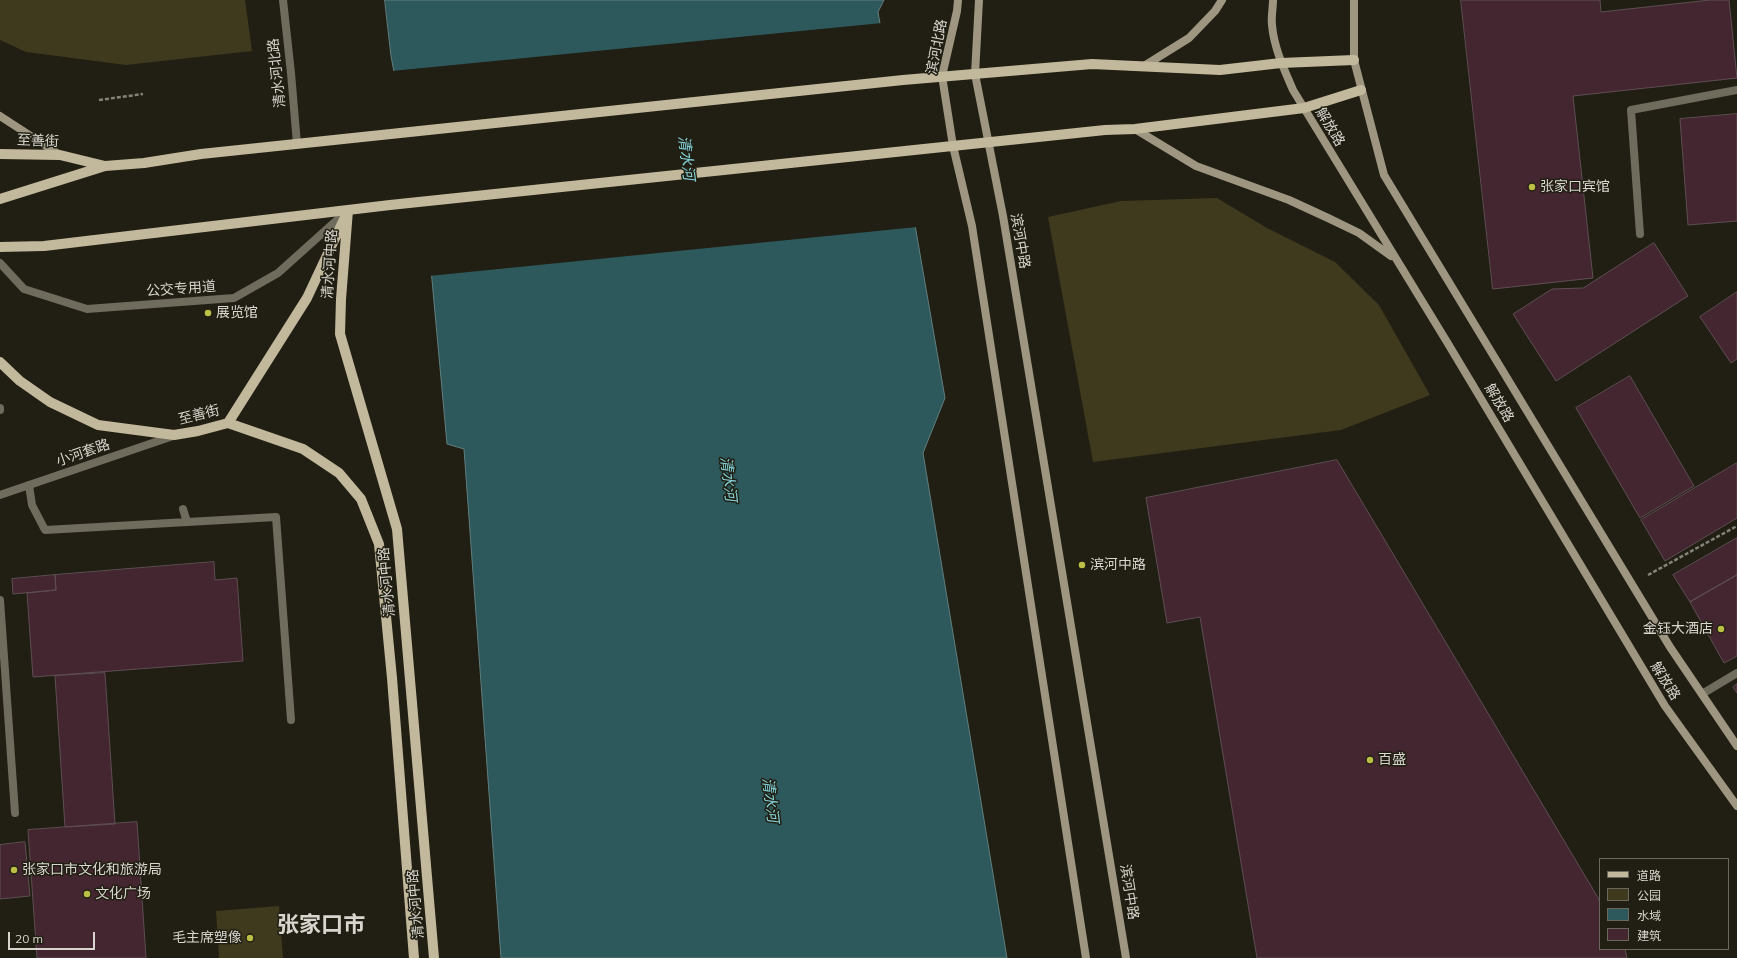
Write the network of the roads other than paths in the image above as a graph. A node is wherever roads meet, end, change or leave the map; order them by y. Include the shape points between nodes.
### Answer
1 (283, 0) edge
2 (958, 0) edge
3 (979, 0) edge
4 (1222, 0) edge
5 (1273, 0) edge
6 (1354, 0) edge
7 (1354, 60) junction
8 (1281, 63) junction
9 (1144, 66) junction
10 (975, 74) junction
11 (942, 76) junction
12 (1361, 90) junction
13 (1737, 90) edge
14 (1304, 108) junction
15 (0, 116) edge
16 (1135, 130) junction
17 (989, 143) junction
18 (297, 144) junction
19 (953, 146) junction
20 (0, 154) edge
21 (60, 155) junction
22 (105, 166) junction
23 (0, 199) edge
24 (348, 210) junction
25 (1640, 234) dead end
26 (0, 247) edge
27 (1395, 259) junction
28 (0, 263) edge
29 (0, 362) edge
30 (228, 423) junction
31 (174, 435) junction
32 (29, 485) junction
33 (0, 495) edge
34 (183, 509) dead end
35 (187, 522) junction
36 (0, 600) edge
37 (1737, 673) edge
38 (1702, 694) junction
39 (291, 720) dead end
40 (1737, 746) edge
41 (1737, 806) edge
42 (15, 813) dead end
43 (414, 958) edge
44 (434, 958) edge
45 (1086, 958) edge
46 (1126, 958) edge

1 - 18 street, 清水河北路
2 - 11 main road, 滨河北路 via 958,11
3 - 10 main road
4 - 9 main road via 1189,38
5 - 8 main road, 解放路 via 1274,40
6 - 7 main road, 解放路
7 - 8 main road, 至善街
7 - 12 main road, 解放路
8 - 9 main road, 至善街 via 1220,70
8 - 14 main road, 解放路 via 1292,90
9 - 10 main road, 至善街 via 1092,64
10 - 11 main road, 至善街
10 - 17 main road, 滨河中路
11 - 18 main road, 至善街
11 - 19 main road, 滨河北路
12 - 14 main road
12 - 38 main road, 解放路 via 1384,175 1632,584
13 - 25 street via 1631,110
14 - 16 main road
14 - 27 main road, 解放路
15 - 21 main road
16 - 17 main road via 1104,130
16 - 27 main road via 1196,166 1289,200 1359,233
17 - 19 main road
17 - 46 main road, 滨河中路
18 - 22 main road, 至善街
19 - 24 main road
19 - 45 main road via 972,226
20 - 21 main road, 至善街
21 - 22 main road, 至善街
22 - 23 main road
24 - 26 main road via 44,246
24 - 28 street, 公交专用道 via 278,273 234,298 87,309 24,289
24 - 30 main road, 至善街 via 307,298
24 - 44 main road, 清水河中路 via 340,334 397,529
27 - 41 main road, 解放路 via 1665,706
29 - 31 main road, 至善街 via 20,381 50,402 98,425
30 - 31 main road, 至善街
30 - 43 main road, 清水河中路 via 303,449 339,473 361,499 379,544
31 - 32 street, 小河套路
32 - 33 street, 小河套路
32 - 35 street via 32,505 44,530
34 - 35 street
35 - 39 street via 276,517
36 - 42 street
37 - 38 street
38 - 40 main road, 解放路

